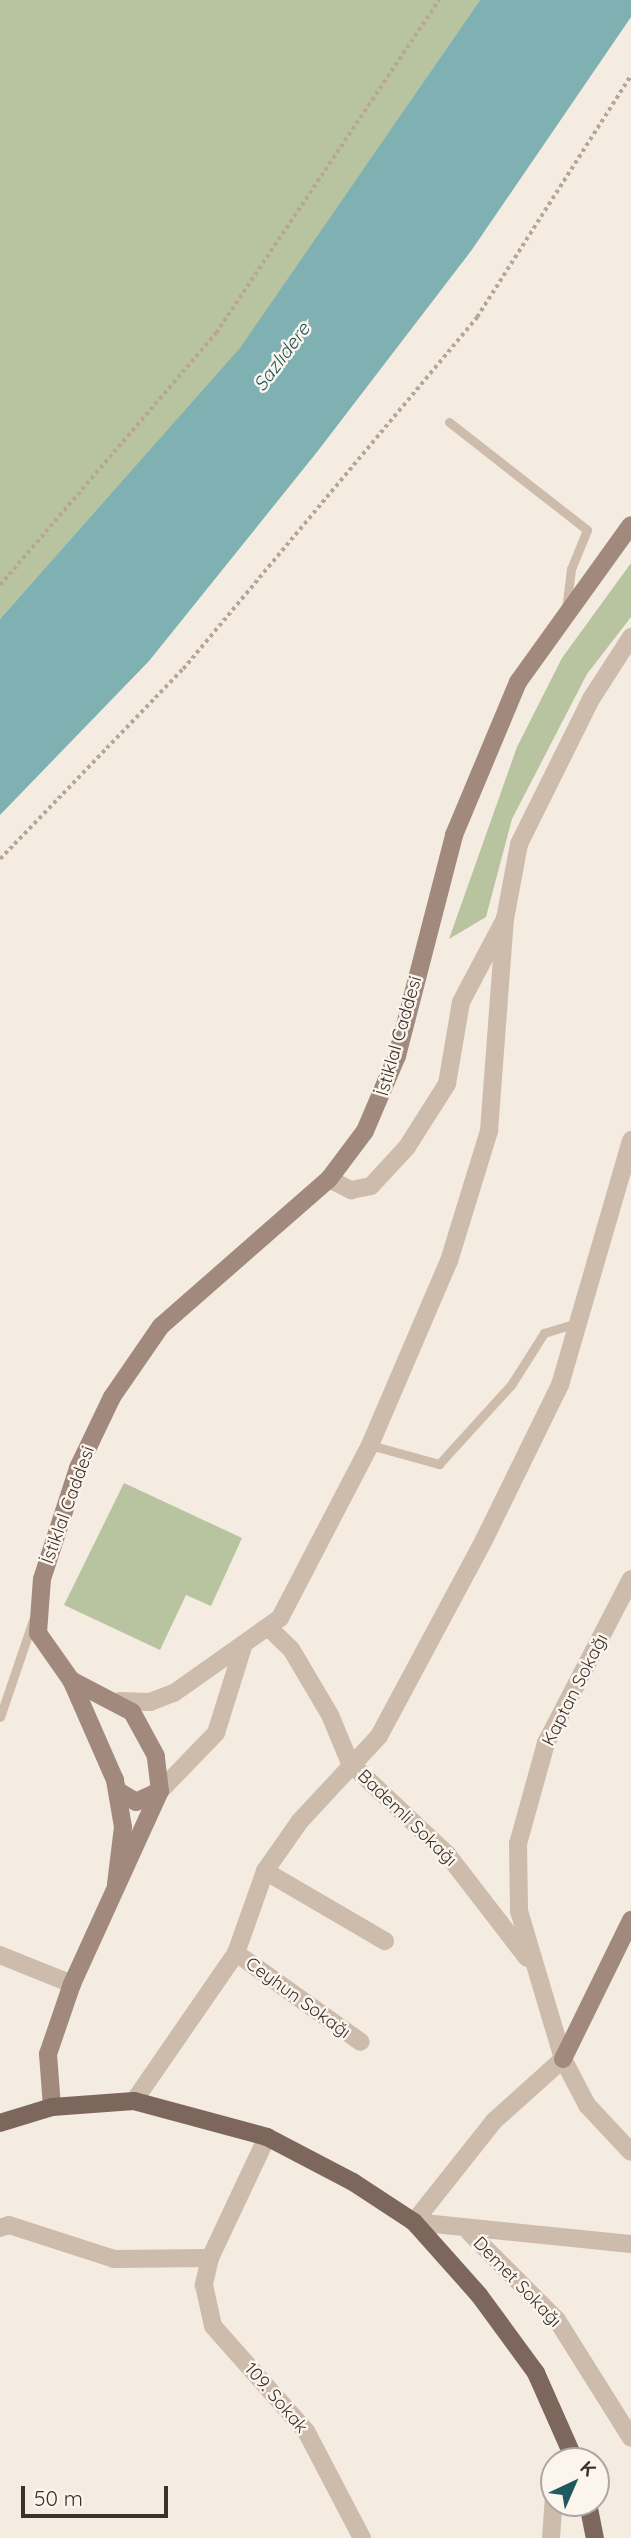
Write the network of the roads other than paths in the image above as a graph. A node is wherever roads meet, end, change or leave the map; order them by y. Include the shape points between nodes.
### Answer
1 (449, 422) dead end
2 (631, 525) edge
3 (566, 610) junction
4 (631, 637) edge
5 (505, 919) junction
6 (631, 1140) edge
7 (329, 1179) junction
8 (583, 1321) junction
9 (370, 1445) junction
10 (631, 1579) edge
11 (37, 1609) junction
12 (268, 1627) junction
13 (243, 1647) junction
14 (71, 1680) junction
15 (120, 1701) junction
16 (0, 1717) edge
17 (90, 1726) junction
18 (350, 1763) junction
19 (118, 1791) junction
20 (160, 1791) junction
21 (265, 1871) junction
22 (116, 1884) junction
23 (631, 1920) edge
24 (385, 1941) dead end
25 (236, 1953) junction
26 (0, 1955) edge
27 (534, 1969) junction
28 (72, 1984) junction
29 (361, 2042) dead end
30 (563, 2059) junction
31 (134, 2101) junction
32 (52, 2107) junction
33 (0, 2123) edge
34 (267, 2137) junction
35 (631, 2152) edge
36 (414, 2222) junction
37 (0, 2228) edge
38 (469, 2232) junction
39 (631, 2244) edge
40 (210, 2258) junction
41 (625, 2411) edge
42 (631, 2438) edge
43 (569, 2447) edge
44 (553, 2517) edge
45 (591, 2517) edge
46 (362, 2538) edge
47 (551, 2538) edge
48 (595, 2538) edge

1 - 3 lane via 587,530 571,569
2 - 3 main road, İstiklal Caddesi
3 - 7 main road, İstiklal Caddesi via 518,682 454,835 381,1101
4 - 5 street via 591,699 519,844
5 - 7 street via 461,1002 447,1084 407,1147 361,1190
5 - 9 street via 489,1131 449,1261
6 - 8 street
7 - 11 main road, İstiklal Caddesi via 161,1326 128,1372 78,1468
8 - 9 lane via 544,1333 512,1385 439,1464
8 - 18 street via 560,1385 478,1552 379,1737
9 - 12 street via 292,1598
10 - 27 street, Kaptan Sokağı via 546,1743 518,1844 519,1911
11 - 14 main road, İstiklal Caddesi via 44,1646
11 - 16 lane
12 - 13 street
12 - 18 street, Bademli Sokağı via 291,1649 330,1714
13 - 15 street via 174,1693 150,1702
13 - 20 street via 216,1733
14 - 15 main road, İstiklal Caddesi
14 - 17 main road, İstiklal Caddesi
15 - 17 main road via 99,1706
15 - 20 main road, İstiklal Caddesi via 145,1728
17 - 19 main road, İstiklal Caddesi
18 - 21 street
18 - 27 street, Bademli Sokağı via 447,1854
19 - 20 main road via 136,1802
19 - 22 main road, İstiklal Caddesi via 123,1827
20 - 22 main road, İstiklal Caddesi
21 - 24 street
21 - 25 street
22 - 28 main road, İstiklal Caddesi
23 - 30 main road
25 - 29 street, Ceyhun Sokağı
25 - 31 street
26 - 28 street
27 - 30 street, Kaptan Sokağı
28 - 32 main road, İstiklal Caddesi via 48,2054
30 - 35 street, Kaptan Sokağı via 587,2105
30 - 36 street via 494,2122
31 - 32 main road
31 - 34 main road
32 - 33 main road
34 - 36 main road
34 - 40 street, 109. Sokak
36 - 38 street
36 - 43 main road via 480,2295 536,2373
37 - 40 street via 9,2225 114,2259
38 - 39 street
38 - 41 street, Demet Sokağı via 557,2320
40 - 46 street, 109. Sokak via 204,2285 213,2326 306,2431
41 - 42 street, Demet Sokağı
44 - 47 street
45 - 48 main road

